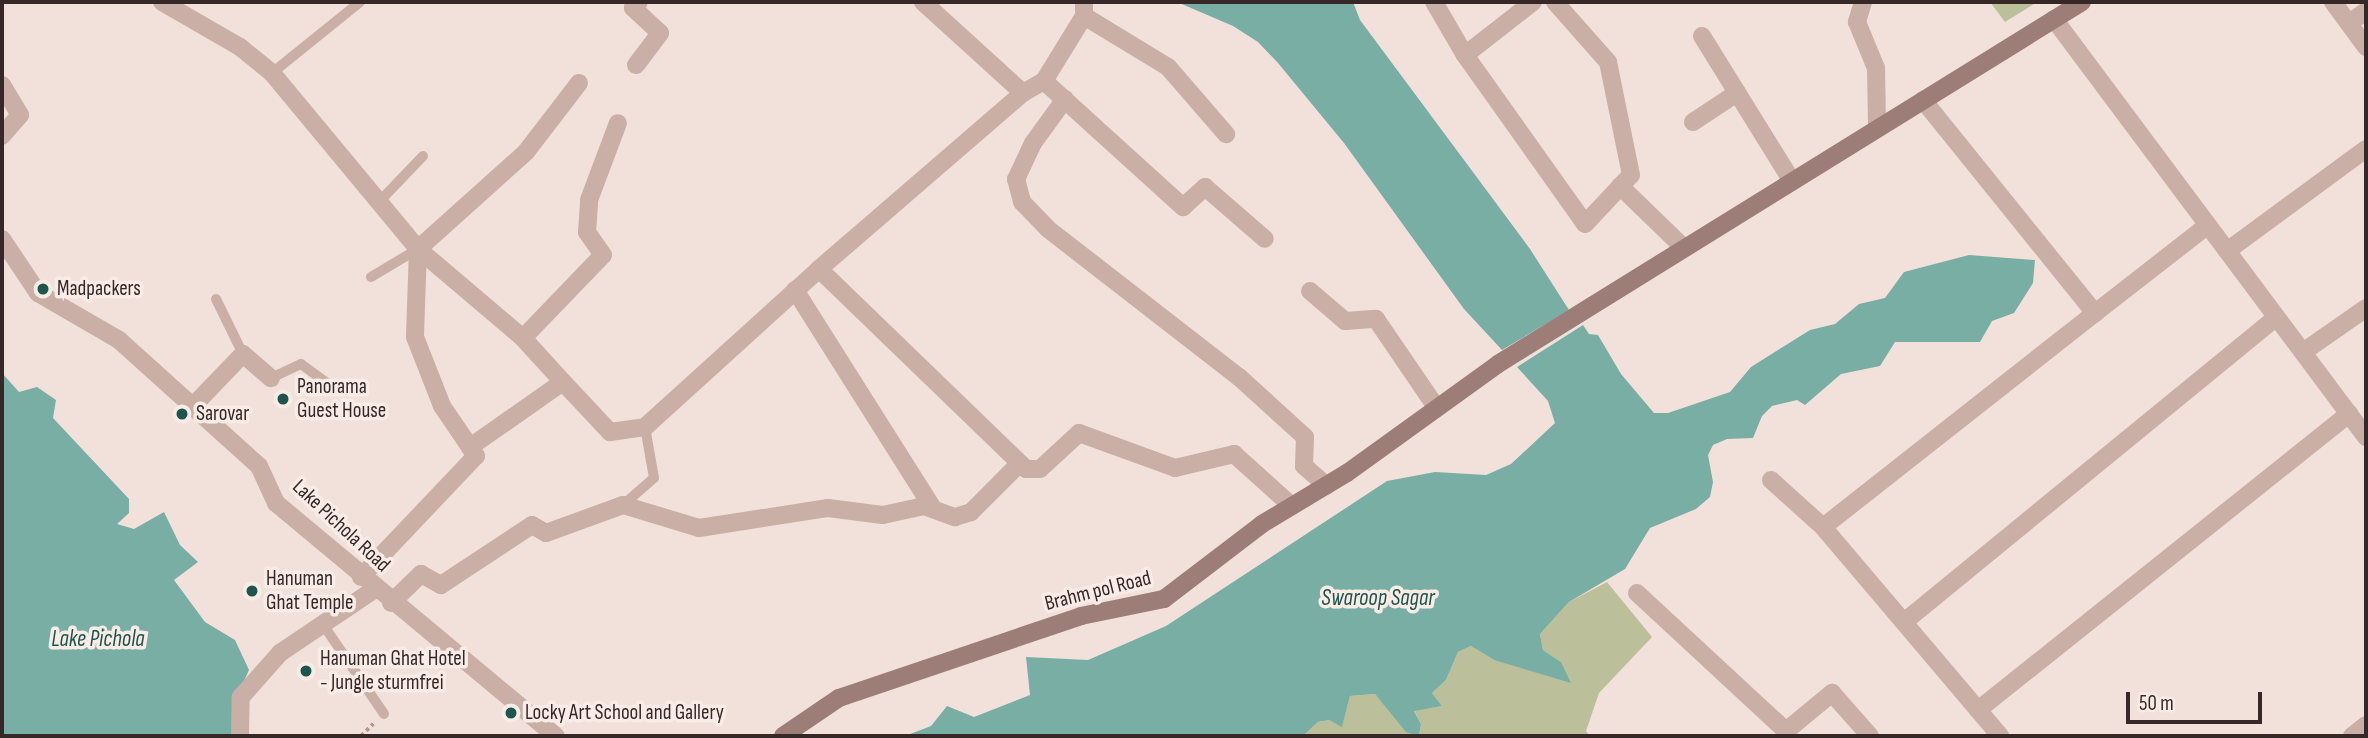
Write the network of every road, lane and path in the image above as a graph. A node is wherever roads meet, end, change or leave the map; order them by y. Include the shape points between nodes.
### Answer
1 (162, 2) edge
2 (360, 2) edge
3 (639, 2) edge
4 (923, 2) edge
5 (1434, 2) edge
6 (1533, 2) edge
7 (1555, 2) edge
8 (1863, 2) edge
9 (2082, 2) edge
10 (2333, 2) edge
11 (1084, 9) edge
12 (2366, 11) edge
13 (2054, 19) junction
14 (2349, 23) junction
15 (1702, 36) dead end
16 (2366, 47) edge
17 (1465, 55) junction
18 (636, 65) dead end
19 (272, 74) junction
20 (1044, 81) junction
21 (579, 83) dead end
22 (2, 85) edge
23 (1023, 93) junction
24 (1737, 93) junction
25 (1065, 99) junction
26 (1923, 100) junction
27 (1693, 122) dead end
28 (618, 123) dead end
29 (1877, 128) junction
30 (1226, 134) dead end
31 (2, 136) edge
32 (2366, 149) edge
33 (423, 156) dead end
34 (1793, 181) junction
35 (1620, 186) junction
36 (378, 203) junction
37 (2208, 225) junction
38 (2, 239) edge
39 (1265, 239) dead end
40 (1684, 248) junction
41 (418, 249) junction
42 (2227, 251) junction
43 (818, 269) junction
44 (371, 277) dead end
45 (795, 290) junction
46 (1310, 290) dead end
47 (216, 299) dead end
48 (2366, 308) edge
49 (2095, 313) junction
50 (2276, 317) junction
51 (523, 338) junction
52 (2303, 352) junction
53 (243, 354) junction
54 (271, 378) joint
55 (326, 382) dead end
56 (563, 382) junction
57 (193, 406) junction
58 (1436, 407) junction
59 (2349, 414) junction
60 (645, 427) junction
61 (2366, 437) edge
62 (470, 447) junction
63 (1018, 464) junction
64 (1771, 480) dead end
65 (1326, 486) junction
66 (623, 505) junction
67 (1292, 506) junction
68 (932, 507) junction
69 (1823, 527) junction
70 (360, 577) junction
71 (374, 589) junction
72 (1637, 593) dead end
73 (391, 603) junction
74 (1904, 622) junction
75 (322, 623) junction
76 (1978, 710) junction
77 (384, 714) joint
78 (2366, 725) edge
79 (240, 736) edge
80 (361, 736) edge
81 (556, 736) edge
82 (783, 736) edge
83 (1870, 736) edge
84 (2000, 736) edge
85 (2352, 736) edge

1 - 19 street via 240,47
2 - 19 lane
3 - 18 street via 633,8 660,33
4 - 23 street
5 - 17 street
6 - 17 street
7 - 35 street via 1608,62 1631,175
8 - 29 street via 1857,22 1876,68
9 - 13 street, Brahm pol Road
10 - 14 street
11 - 20 street
11 - 30 street via 1168,67
12 - 14 street
13 - 26 street, Brahm pol Road
13 - 37 street
14 - 16 street
15 - 24 street
17 - 35 street via 1585,224
19 - 36 street
20 - 23 street
20 - 25 street
21 - 41 street via 526,152
22 - 31 street via 20,115
23 - 43 street
24 - 27 street
24 - 34 street
25 - 39 street via 1183,207 1205,187
25 - 65 street via 1033,143 1016,179 1022,202 1048,229 1239,377 1305,437 1304,466
26 - 29 street, Brahm pol Road
26 - 49 street
28 - 51 street via 589,200 587,232 603,255
29 - 34 street, Brahm pol Road
32 - 42 street
33 - 36 lane
34 - 40 street, Brahm pol Road
35 - 40 street
36 - 41 street
37 - 42 street
37 - 49 street
38 - 57 street, Lake Pichola Road via 38,293 119,340
40 - 58 street, Brahm pol Road
41 - 44 lane
41 - 51 street
41 - 62 street via 415,337 442,406
42 - 50 street
43 - 45 street
43 - 63 street
45 - 60 street
45 - 68 street
46 - 58 street via 1345,321 1376,319 1412,367 1414,381
47 - 53 lane
48 - 52 street
49 - 69 street
50 - 52 street
50 - 74 street
51 - 56 street
52 - 59 street
53 - 54 street
53 - 57 street
54 - 55 lane via 301,364
56 - 60 street via 610,432
56 - 62 street
57 - 70 street, Lake Pichola Road via 259,466 276,503
58 - 65 street, Brahm pol Road
59 - 61 street
59 - 76 street
60 - 66 lane via 654,478
62 - 70 street via 476,456
63 - 67 street via 1033,472 1040,469 1079,433 1175,468 1234,454
63 - 68 street via 963,516
64 - 69 street
65 - 67 street, Brahm pol Road
66 - 68 street via 699,528 828,508 883,515
66 - 73 street via 546,533 532,525 441,585 421,574
67 - 82 street, Brahm pol Road via 1164,599 1081,616 839,698
69 - 74 street
70 - 71 street, Lake Pichola Road
71 - 73 street, Lake Pichola Road
71 - 75 street
72 - 83 street via 1786,731 1832,693
73 - 81 street, Lake Pichola Road
74 - 76 street
75 - 77 lane
75 - 79 street via 280,653 241,696
76 - 84 street
77 - 80 path
78 - 85 street

